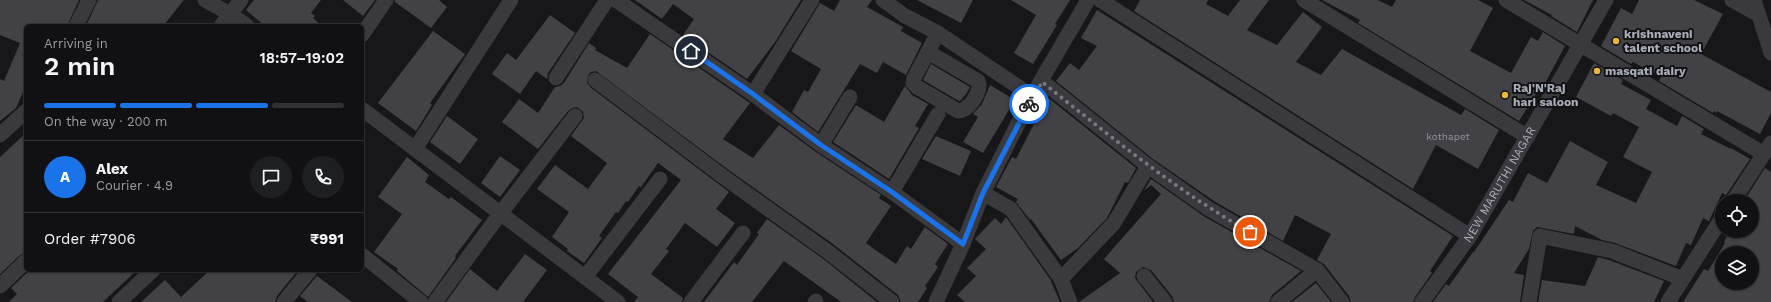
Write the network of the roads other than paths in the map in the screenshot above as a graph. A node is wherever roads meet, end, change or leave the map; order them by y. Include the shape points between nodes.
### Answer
1 (89, 0) edge
2 (205, 0) edge
3 (241, 0) edge
4 (386, 0) edge
5 (511, 0) edge
6 (607, 0) edge
7 (616, 0) edge
8 (812, 0) edge
9 (883, 0) edge
10 (1088, 0) edge
11 (1100, 0) edge
12 (1304, 0) edge
13 (1506, 0) edge
14 (1606, 0) edge
15 (1732, 0) edge
16 (1756, 7) edge
17 (230, 14) junction
18 (77, 24) edge
19 (222, 24) edge
20 (244, 24) edge
21 (364, 32) edge
22 (938, 33) junction
23 (1580, 46) junction
24 (928, 52) junction
25 (967, 52) junction
26 (1771, 53) edge
27 (956, 68) junction
28 (556, 78) dead end
29 (595, 80) dead end
30 (1042, 82) junction
31 (753, 94) junction
32 (1032, 96) junction
33 (850, 97) dead end
34 (364, 111) edge
35 (24, 113) edge
36 (938, 114) dead end
37 (575, 116) dead end
38 (0, 135) edge
39 (1528, 137) junction
40 (821, 145) junction
41 (415, 149) junction
42 (1768, 149) edge
43 (1148, 166) junction
44 (660, 178) dead end
45 (892, 192) junction
46 (983, 193) junction
47 (1738, 194) edge
48 (500, 214) junction
49 (1715, 229) edge
50 (743, 233) dead end
51 (1470, 236) junction
52 (963, 244) junction
53 (364, 257) edge
54 (24, 263) edge
55 (1317, 270) junction
56 (152, 272) edge
57 (308, 272) edge
58 (1144, 276) dead end
59 (585, 277) junction
60 (1061, 279) junction
61 (1683, 279) junction
62 (0, 286) edge
63 (119, 302) edge
64 (284, 302) edge
65 (421, 302) edge
66 (435, 302) edge
67 (618, 302) edge
68 (691, 302) edge
69 (892, 302) edge
70 (936, 302) edge
71 (1070, 302) edge
72 (1165, 302) edge
73 (1278, 302) edge
74 (1342, 302) edge
75 (1422, 302) edge
76 (1529, 302) edge
77 (1668, 302) edge

1 - 18 street
2 - 17 street
3 - 17 street
4 - 21 street
5 - 41 street
6 - 28 street
7 - 31 street
8 - 31 street
9 - 22 street via 905,16
10 - 30 street
11 - 51 street
12 - 39 street
13 - 23 street
14 - 23 street, NEW MARUTHI NAGAR
15 - 16 street
16 - 26 street
17 - 19 street
17 - 20 street
22 - 24 street
22 - 25 street
23 - 39 street, NEW MARUTHI NAGAR
23 - 42 street
24 - 27 street
24 - 27 street via 913,83 962,111 967,108 980,84
25 - 27 street
25 - 32 street
29 - 69 street
30 - 32 street
30 - 43 street
31 - 40 street
32 - 46 street
33 - 40 street
34 - 41 street
35 - 38 street
36 - 45 street
37 - 48 street
39 - 51 street, NEW MARUTHI NAGAR
40 - 45 street
41 - 48 street
42 - 47 street
43 - 55 street via 1209,209
43 - 60 street via 1114,223
44 - 59 street
45 - 52 street
46 - 52 street
46 - 60 street via 1011,209
48 - 59 street
48 - 66 street
49 - 61 street
50 - 68 street
51 - 75 street, NEW MARUTHI NAGAR
52 - 70 street
53 - 65 street
54 - 62 street
55 - 73 street
55 - 74 street
56 - 63 street
57 - 64 street
58 - 72 street
59 - 67 street
60 - 71 street
61 - 76 street via 1612,251 1540,236
61 - 77 street

